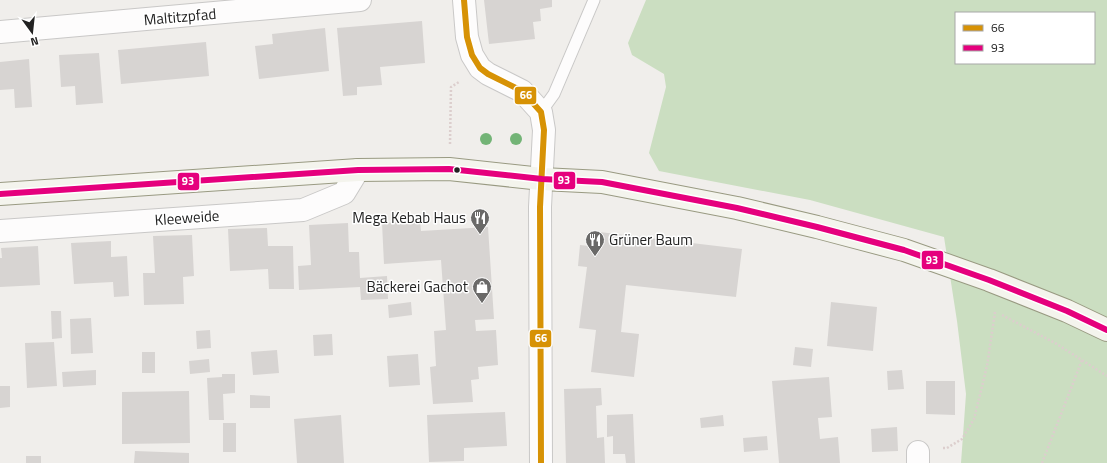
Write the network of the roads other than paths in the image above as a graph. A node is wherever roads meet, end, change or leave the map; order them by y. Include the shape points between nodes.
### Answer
1 (360, 0) edge
2 (464, 0) edge
3 (594, 0) edge
4 (205, 7) edge
5 (0, 32) edge
6 (541, 112) junction
7 (358, 170) junction
8 (542, 178) junction
9 (0, 194) edge
10 (0, 231) edge
11 (1107, 330) edge
12 (542, 463) edge

1 - 4 street, Maltitzpfad
2 - 6 street via 467,37 472,55 480,68 522,91
3 - 6 lane via 554,94
4 - 5 street, Maltitzpfad
6 - 8 street via 544,130
7 - 8 main road via 449,169
7 - 9 main road
7 - 10 street, Kleeweide via 344,193 303,210
8 - 11 main road via 602,182 737,208 868,240 989,280
8 - 12 street

